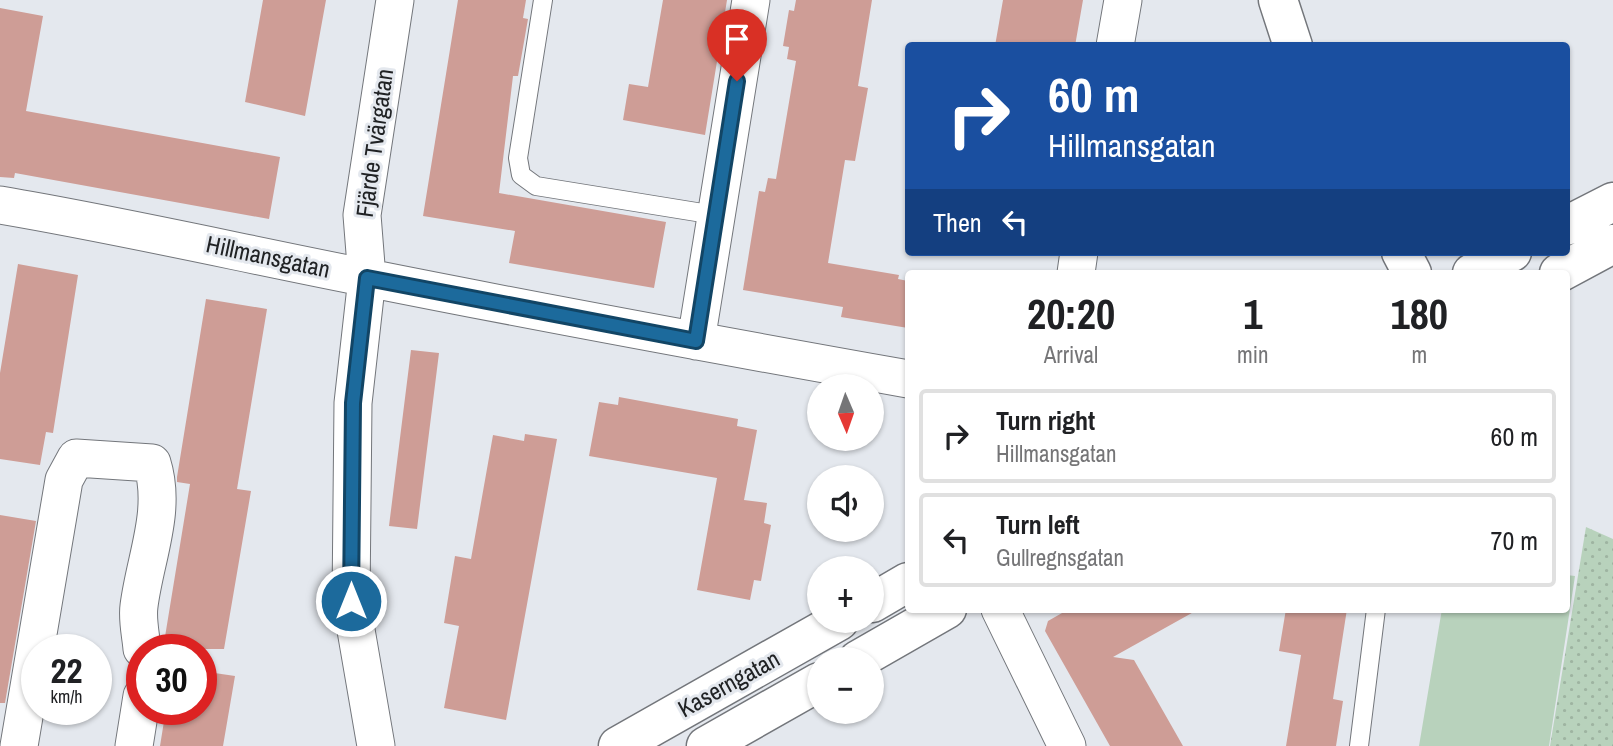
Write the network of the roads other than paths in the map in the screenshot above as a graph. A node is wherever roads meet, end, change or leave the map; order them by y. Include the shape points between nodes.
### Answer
1 (395, 0) edge
2 (543, 0) edge
3 (751, 0) edge
4 (1123, 0) edge
5 (1278, 0) edge
6 (1116, 42) edge
7 (1292, 42) edge
8 (1613, 202) edge
9 (0, 205) edge
10 (715, 215) junction
11 (1570, 224) edge
12 (1613, 244) edge
13 (1505, 256) edge
14 (1478, 270) edge
15 (1565, 270) edge
16 (367, 278) junction
17 (696, 341) junction
18 (905, 378) edge
19 (905, 584) edge
20 (884, 596) edge
21 (940, 613) edge
22 (1002, 613) edge
23 (1376, 613) edge
24 (818, 633) edge
25 (141, 634) edge
26 (881, 647) edge
27 (807, 689) edge
28 (137, 725) edge
29 (19, 746) edge
30 (134, 746) edge
31 (376, 746) edge
32 (618, 746) edge
33 (706, 746) edge
34 (1067, 746) edge
35 (1359, 746) edge

1 - 16 street, Fjärde Tvärgatan via 362,215
2 - 10 lane via 518,158 521,175 536,187
3 - 10 street
4 - 6 street
5 - 7 street
8 - 11 street
9 - 16 street, Hillmansgatan via 141,229
10 - 17 street
12 - 15 street
13 - 14 street
16 - 17 street, Hillmansgatan
16 - 31 street, Fjärde Tvärgatan via 353,403 351,601
17 - 18 street, Hillmansgatan
19 - 20 street
21 - 26 street
22 - 34 street
23 - 35 lane
24 - 32 street, Kaserngatan
25 - 29 street via 138,608 160,487 152,463 76,458 64,480
27 - 33 street, Kaserngatan
28 - 30 street

